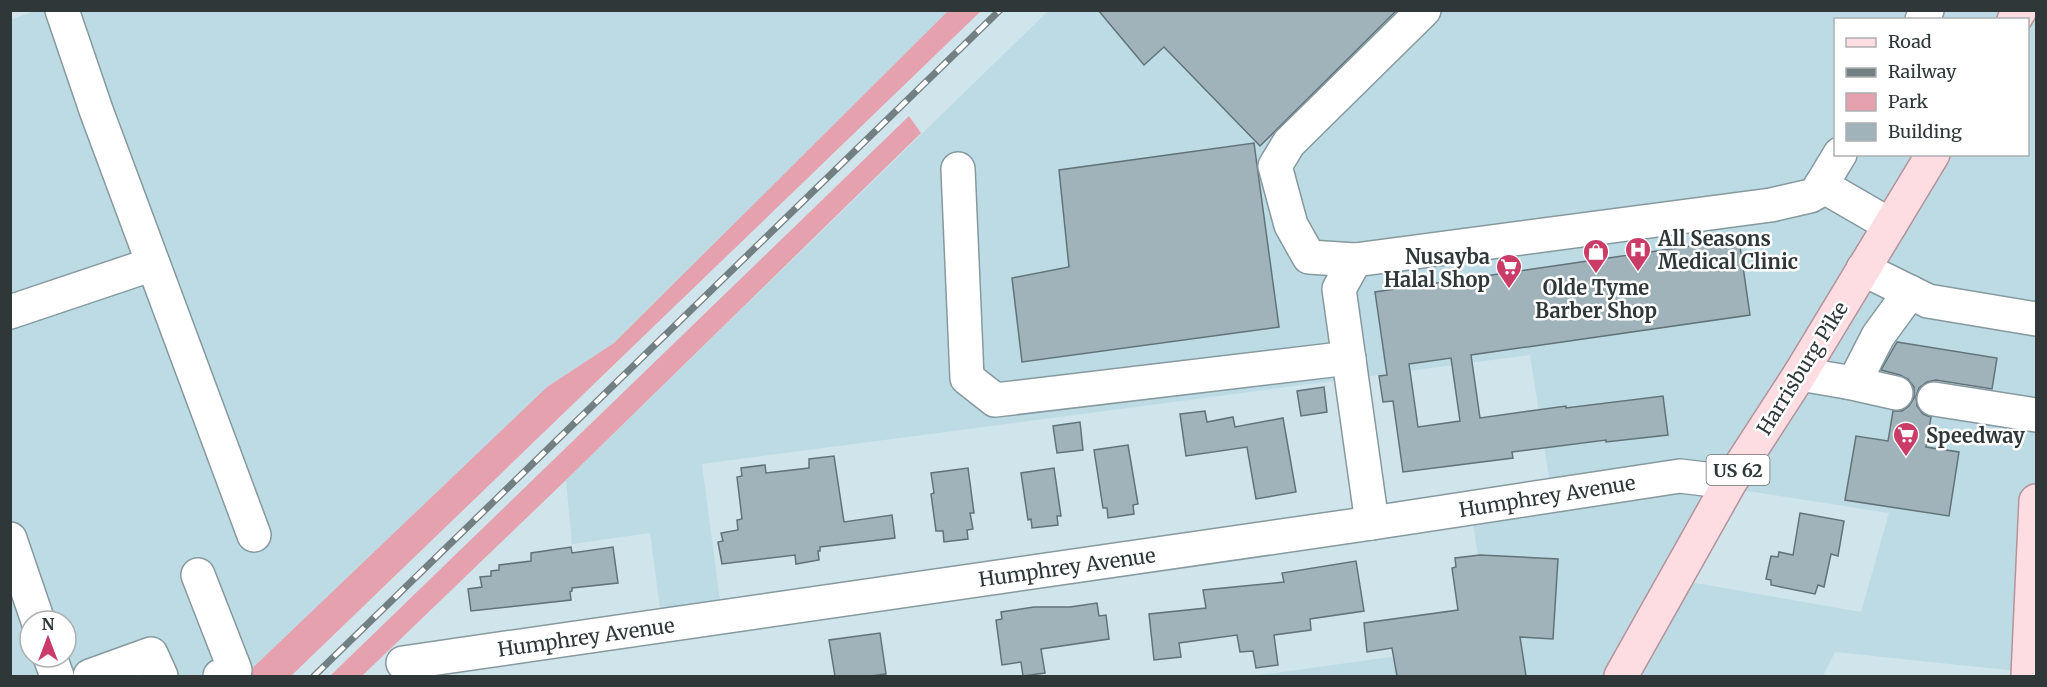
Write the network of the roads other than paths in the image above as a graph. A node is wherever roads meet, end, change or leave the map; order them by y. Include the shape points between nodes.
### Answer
1 (63, 10) edge
2 (1424, 10) edge
3 (1838, 156) edge
4 (1932, 156) edge
5 (958, 169) dead end
6 (1821, 185) junction
7 (1890, 225) junction
8 (1355, 261) junction
9 (153, 264) junction
10 (1863, 270) junction
11 (1910, 292) junction
12 (10, 312) edge
13 (2037, 319) edge
14 (1349, 358) junction
15 (1800, 374) junction
16 (1847, 382) junction
17 (1896, 393) dead end
18 (1934, 399) dead end
19 (2037, 415) edge
20 (1730, 482) junction
21 (2037, 501) edge
22 (1372, 523) junction
23 (254, 535) dead end
24 (10, 539) edge
25 (198, 575) dead end
26 (34, 609) edge
27 (403, 663) dead end
28 (90, 676) edge
29 (161, 676) edge
30 (220, 676) edge
31 (1621, 676) edge
32 (2028, 676) edge

1 - 9 street
2 - 8 street via 1289,143 1275,166 1291,225 1308,257
3 - 6 street
4 - 7 main road, Harrisburg Pike / US 62
5 - 14 street via 967,378 995,400
6 - 7 street
6 - 8 street via 1810,196 1771,205
7 - 10 main road, Harrisburg Pike / US 62
8 - 14 street via 1339,289
9 - 12 street
9 - 23 street
10 - 11 street
10 - 15 main road, Harrisburg Pike / US 62
11 - 13 street via 1928,302
11 - 16 street via 1878,336 1856,379
14 - 22 street
15 - 16 street
15 - 20 main road, Harrisburg Pike / US 62
16 - 17 street
18 - 19 street
20 - 22 street, Humphrey Avenue via 1680,476
20 - 31 main road, Harrisburg Pike / US 62
21 - 32 main road
22 - 27 street, Humphrey Avenue
24 - 26 street
25 - 30 street via 235,670
28 - 29 street via 152,654

